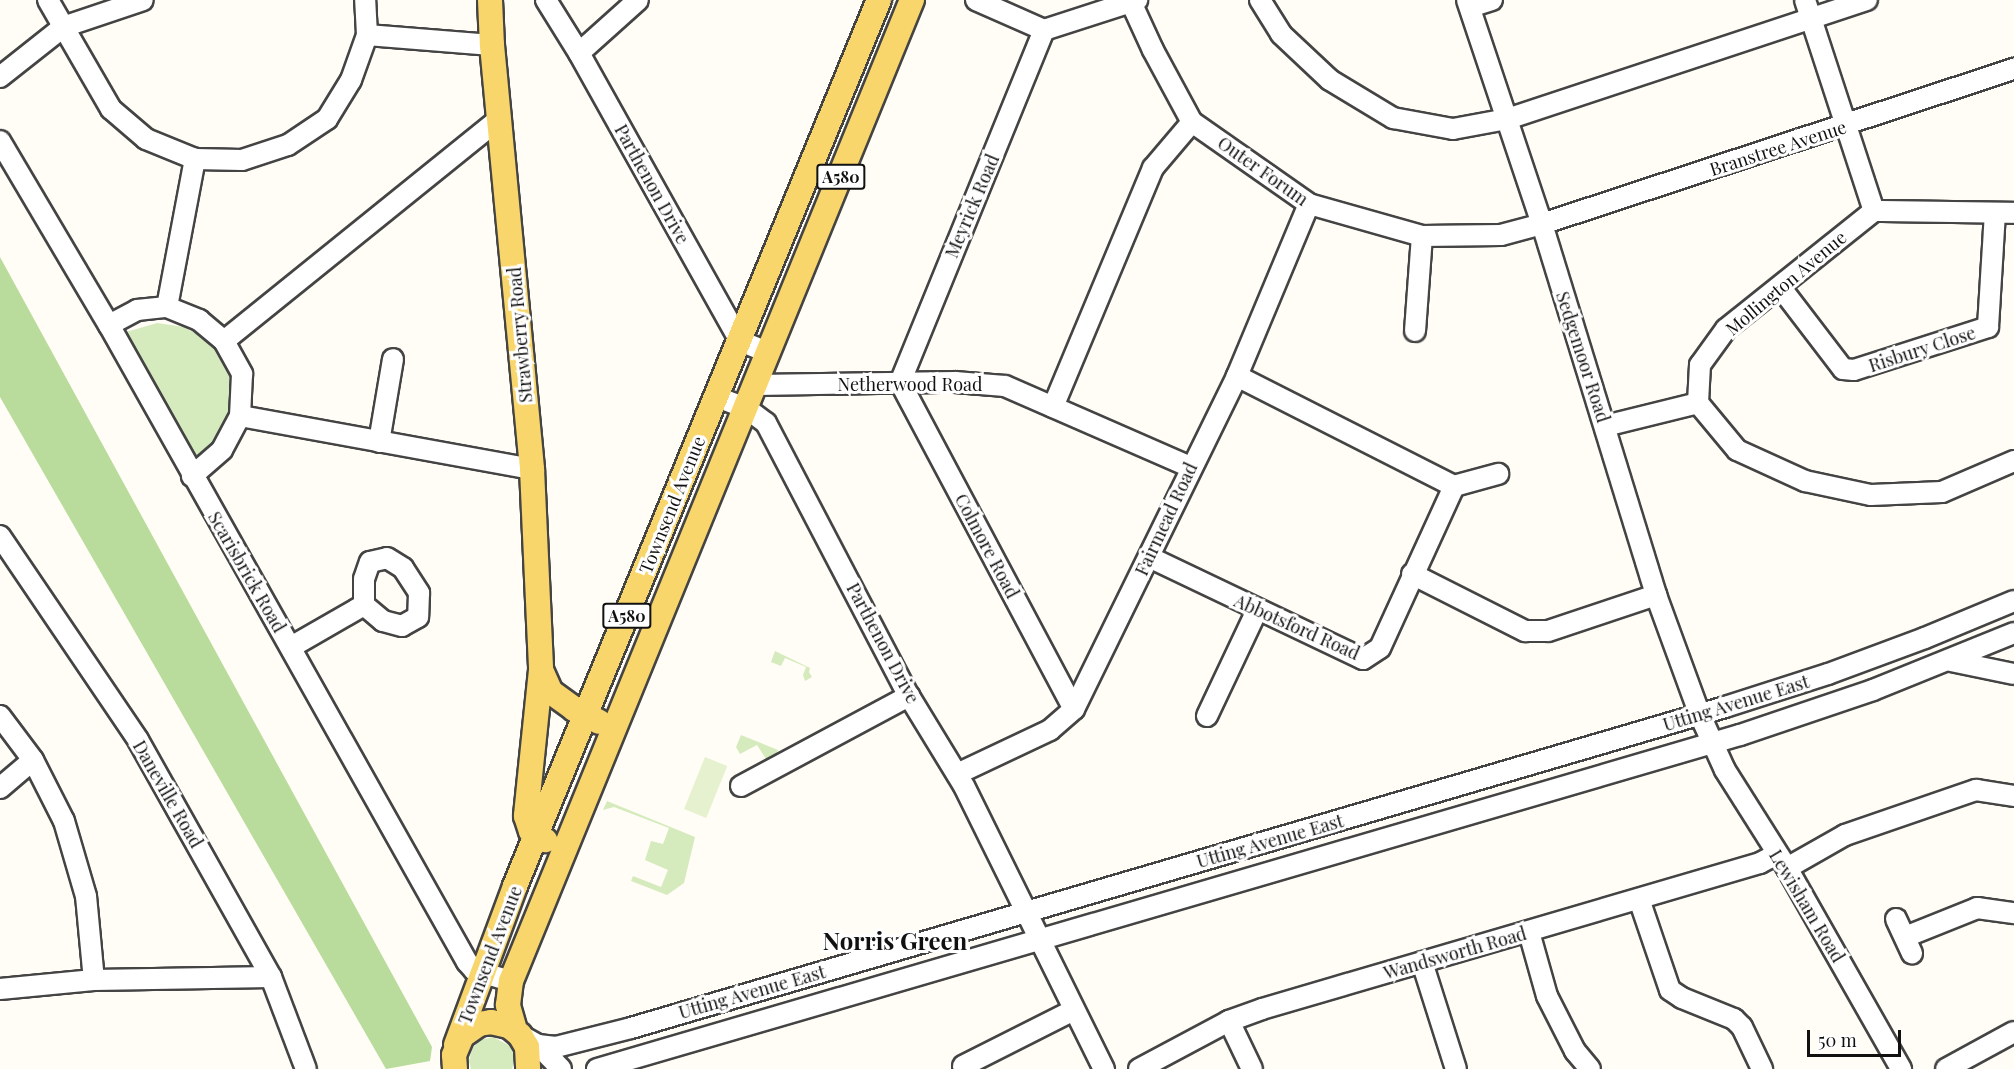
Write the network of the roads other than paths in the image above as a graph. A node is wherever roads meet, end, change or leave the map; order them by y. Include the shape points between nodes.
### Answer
1 (48, 0) edge
2 (143, 0) edge
3 (365, 0) edge
4 (490, 0) edge
5 (546, 0) edge
6 (638, 0) edge
7 (879, 0) edge
8 (912, 0) edge
9 (976, 0) edge
10 (1260, 0) edge
11 (1492, 0) edge
12 (1805, 0) edge
13 (1867, 0) edge
14 (1133, 1) edge
15 (1469, 3) edge
16 (1811, 20) junction
17 (63, 27) junction
18 (1044, 30) junction
19 (367, 35) junction
20 (492, 45) junction
21 (579, 53) junction
22 (2014, 69) edge
23 (0, 77) edge
24 (500, 118) junction
25 (1507, 119) junction
26 (1192, 122) junction
27 (1848, 126) junction
28 (0, 141) edge
29 (195, 159) junction
30 (1309, 204) junction
31 (1874, 211) junction
32 (2005, 213) edge
33 (1542, 224) junction
34 (1422, 236) junction
35 (1781, 288) junction
36 (167, 307) junction
37 (108, 325) junction
38 (1415, 331) dead end
39 (224, 341) junction
40 (740, 341) junction
41 (769, 353) junction
42 (393, 359) dead end
43 (1237, 376) junction
44 (900, 382) junction
45 (756, 385) junction
46 (717, 397) junction
47 (1698, 403) junction
48 (1053, 407) junction
49 (746, 408) junction
50 (240, 416) junction
51 (1605, 426) junction
52 (379, 442) junction
53 (2014, 461) edge
54 (1190, 467) junction
55 (532, 469) junction
56 (1498, 474) dead end
57 (192, 476) junction
58 (1454, 486) junction
59 (0, 536) edge
60 (1149, 557) junction
61 (1412, 574) junction
62 (1656, 595) junction
63 (2014, 601) edge
64 (364, 605) dead end
65 (1257, 610) junction
66 (2014, 633) edge
67 (291, 647) junction
68 (1951, 661) junction
69 (541, 670) junction
70 (2014, 674) edge
71 (909, 696) junction
72 (1074, 709) junction
73 (587, 714) junction
74 (1700, 715) junction
75 (0, 716) edge
76 (1208, 716) dead end
77 (614, 732) junction
78 (1711, 743) junction
79 (33, 760) junction
80 (957, 774) junction
81 (741, 786) dead end
82 (0, 788) edge
83 (2014, 796) edge
84 (537, 836) junction
85 (565, 849) junction
86 (1782, 861) junction
87 (1639, 899) junction
88 (1026, 912) junction
89 (2014, 914) edge
90 (1896, 919) dead end
91 (1529, 932) junction
92 (1039, 941) junction
93 (1422, 962) junction
94 (482, 973) junction
95 (272, 977) junction
96 (94, 980) junction
97 (511, 981) junction
98 (0, 989) edge
99 (1074, 1010) junction
100 (1229, 1021) junction
101 (524, 1037) junction
102 (2012, 1037) edge
103 (453, 1060) edge
104 (963, 1066) dead end
105 (1451, 1067) edge
106 (306, 1069) edge
107 (528, 1069) edge
108 (561, 1069) edge
109 (597, 1069) edge
110 (1104, 1069) edge
111 (1139, 1069) edge
112 (1252, 1069) edge
113 (1590, 1069) edge
114 (1762, 1069) edge
115 (1901, 1069) edge
116 (1946, 1069) edge

1 - 17 street
2 - 17 street
3 - 19 street
4 - 20 main road, Strawberry Road
5 - 21 street, Parthenon Drive
6 - 21 street
7 - 40 main road, Townsend Avenue / A580
8 - 41 main road, Townsend Avenue / A580
9 - 18 street
10 - 25 street via 1281,34 1330,80 1393,118 1453,129
11 - 15 street
12 - 16 street
13 - 16 street
14 - 18 street
14 - 26 street, Outer Forum
15 - 25 street, Sedgemoor Road
16 - 25 street
16 - 27 street
17 - 23 street
17 - 29 street via 111,109 146,139
18 - 44 street, Meyrick Road
19 - 20 street
19 - 29 street via 351,80 327,119 288,145 242,160
20 - 24 main road, Strawberry Road
21 - 40 street, Parthenon Drive
22 - 27 street, Branstree Avenue
24 - 39 street
24 - 55 main road, Strawberry Road
25 - 33 street, Sedgemoor Road
26 - 30 street, Outer Forum
26 - 48 street via 1152,168
27 - 31 street
27 - 33 street, Branstree Avenue
28 - 37 street, Scarisbrick Road
29 - 36 street
30 - 34 street, Outer Forum
30 - 43 street, Fairmead Road
31 - 32 street
31 - 35 street, Mollington Avenue
32 - 35 street, Risbury Close via 1988,327 1854,370 1843,369
33 - 34 street, Outer Forum via 1501,235
33 - 51 street, Sedgemoor Road
34 - 38 street
35 - 47 street, Mollington Avenue via 1726,329 1700,365
36 - 37 street via 138,310
36 - 39 street via 199,320
37 - 57 street, Scarisbrick Road
39 - 50 street via 242,374
40 - 41 street
40 - 46 main road, Townsend Avenue / A580
41 - 45 main road, Townsend Avenue / A580
42 - 52 street
43 - 54 street, Fairmead Road
43 - 58 street
44 - 45 street, Netherwood Road
44 - 48 street, Netherwood Road via 955,381 1005,386
44 - 72 street, Colmore Road
45 - 49 main road, Townsend Avenue / A580
46 - 49 street, Parthenon Drive
46 - 73 main road, Townsend Avenue / A580
47 - 51 street
47 - 53 street via 1737,450 1805,481 1870,495 1942,492
48 - 54 street, Netherwood Road
49 - 71 street, Parthenon Drive via 766,423
49 - 77 main road, Townsend Avenue / A580
50 - 52 street
50 - 57 street via 222,450
51 - 62 street, Sedgemoor Road
52 - 55 street
54 - 60 street, Fairmead Road
55 - 69 main road, Strawberry Road
56 - 58 street
57 - 67 street, Scarisbrick Road
58 - 61 street, Abbotsford Road
59 - 95 street, Daneville Road via 138,740
60 - 65 street, Abbotsford Road
60 - 72 street, Fairmead Road
61 - 62 street via 1525,631 1548,631
61 - 65 street, Abbotsford Road via 1380,648 1363,659
62 - 74 street, Sedgemoor Road
63 - 74 street, Utting Avenue East via 1839,670
64 - 67 street
65 - 76 street
66 - 68 street, Utting Avenue East
67 - 94 street, Scarisbrick Road via 467,962
68 - 70 street
68 - 78 street, Utting Avenue East
69 - 73 main road, Strawberry Road via 551,692
69 - 84 main road, Strawberry Road via 526,816 527,825
71 - 80 street, Parthenon Drive
71 - 81 street
72 - 80 street, Fairmead Road via 1050,730
73 - 77 main road, Strawberry Road
73 - 84 main road, Townsend Avenue / A580
74 - 78 street, Lewisham Road
74 - 88 street, Utting Avenue East
75 - 79 street
77 - 85 main road, Townsend Avenue / A580
78 - 86 street, Lewisham Road
78 - 92 street, Utting Avenue East
79 - 82 street
79 - 96 street via 64,821 86,896
80 - 88 street, Parthenon Drive
83 - 86 street, Wandsworth Road via 1976,790
84 - 85 main road
84 - 94 main road, Townsend Avenue / A580
85 - 97 main road, Townsend Avenue / A580
86 - 87 street, Wandsworth Road via 1760,863
86 - 115 street, Lewisham Road
87 - 91 street, Wandsworth Road
87 - 114 street via 1670,990 1734,1019 1742,1027
88 - 92 street, Parthenon Drive
88 - 101 street, Utting Avenue East via 565,1046
89 - 90 street via 1977,908 1908,946
91 - 93 street, Wandsworth Road
91 - 113 street via 1547,996 1575,1051
92 - 99 street, Parthenon Drive
92 - 109 street, Utting Avenue East
93 - 100 street, Wandsworth Road
93 - 105 street
94 - 97 street, Scarisbrick Road
94 - 103 main road, Townsend Avenue / A580
95 - 96 street
95 - 106 street, Daneville Road
96 - 98 street
97 - 101 main road, Townsend Avenue / A580 via 508,1005
99 - 104 street
99 - 110 street, Parthenon Drive
100 - 111 street, Wandsworth Road
100 - 112 street
101 - 103 main road, A580 via 502,1023 479,1024 469,1029
101 - 107 main road, A580
101 - 108 street
102 - 116 street

